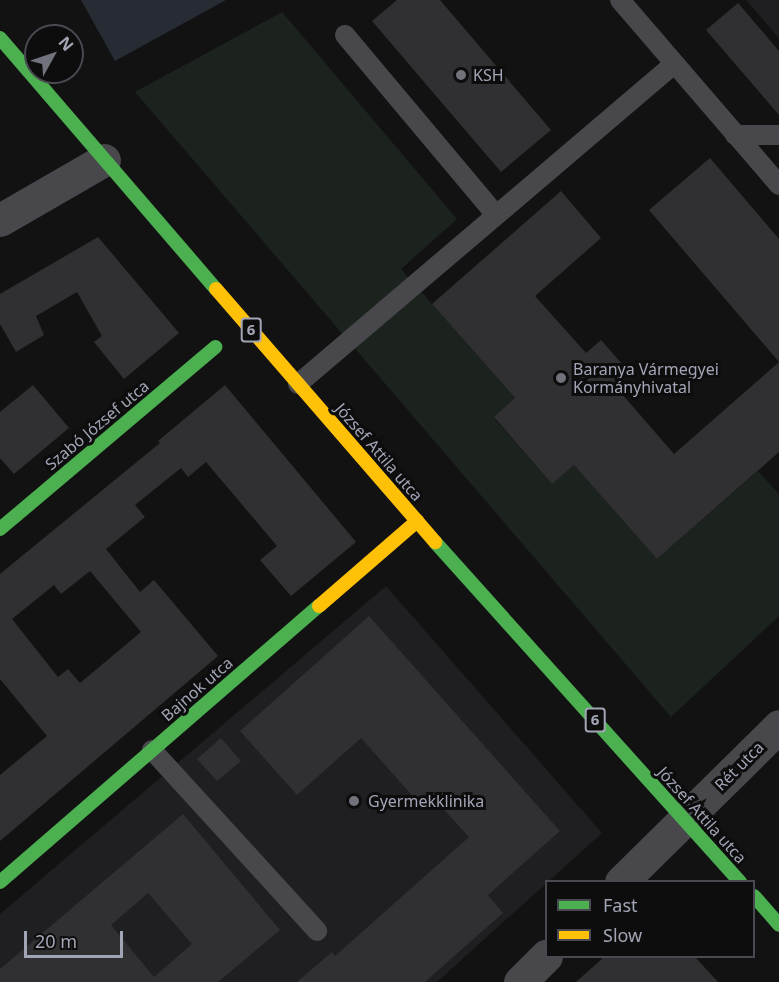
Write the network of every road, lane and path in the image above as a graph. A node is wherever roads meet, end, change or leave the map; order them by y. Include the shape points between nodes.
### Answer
1 (620, 0) edge
2 (345, 35) dead end
3 (0, 38) edge
4 (673, 65) junction
5 (735, 135) junction
6 (779, 135) edge
7 (104, 160) junction
8 (779, 185) edge
9 (496, 215) junction
10 (0, 220) edge
11 (215, 347) dead end
12 (298, 384) junction
13 (417, 521) junction
14 (0, 529) edge
15 (779, 726) edge
16 (152, 750) junction
17 (684, 820) junction
18 (623, 880) edge
19 (738, 880) edge
20 (0, 882) edge
21 (755, 898) edge
22 (779, 925) edge
23 (317, 931) dead end
24 (545, 957) edge
25 (520, 982) edge

1 - 4 lane
2 - 9 lane
3 - 7 main road, József Attila utca / 6
4 - 5 lane
4 - 9 lane
5 - 6 lane
5 - 8 lane
7 - 10 street
7 - 12 main road, József Attila utca / 6
9 - 12 lane
11 - 14 main road, Szabó József utca
12 - 13 main road, József Attila utca / 6
13 - 16 main road, Bajnok utca
13 - 17 main road, József Attila utca / 6
15 - 17 street, Rét utca
16 - 20 main road, Bajnok utca
16 - 23 lane
17 - 18 street, Rét utca
17 - 19 main road, József Attila utca / 6
21 - 22 main road
24 - 25 street

